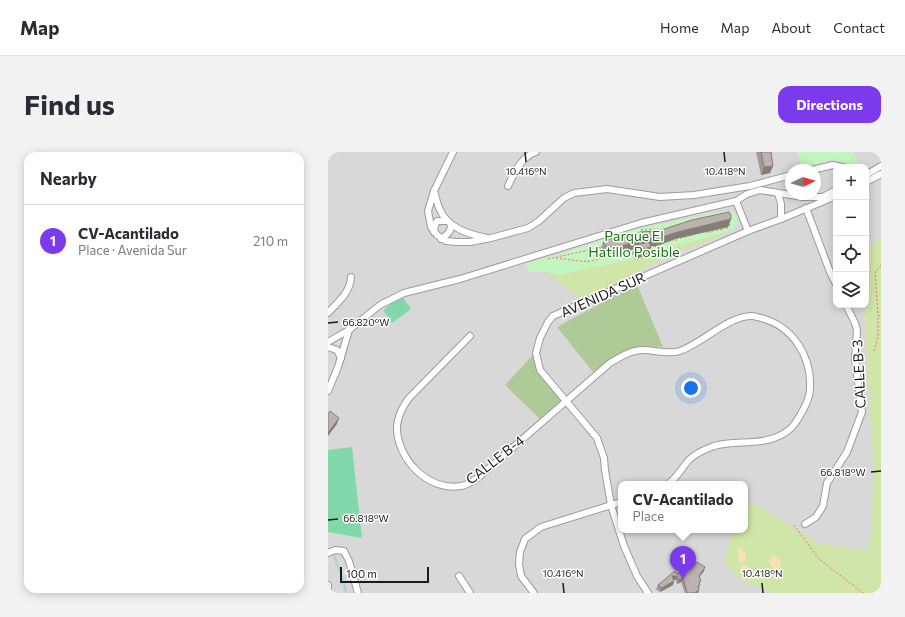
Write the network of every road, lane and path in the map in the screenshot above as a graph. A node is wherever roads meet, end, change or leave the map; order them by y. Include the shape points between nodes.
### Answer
1 (453, 152) edge
2 (536, 152) edge
3 (833, 165) edge
4 (881, 166) edge
5 (821, 168) edge
6 (869, 173) edge
7 (881, 174) edge
8 (785, 177) edge
9 (869, 180) edge
10 (508, 186) dead end
11 (434, 191) junction
12 (833, 192) edge
13 (778, 193) junction
14 (823, 197) junction
15 (833, 197) edge
16 (736, 201) junction
17 (806, 208) junction
18 (781, 219) junction
19 (721, 221) junction
20 (449, 222) junction
21 (711, 224) junction
22 (704, 225) junction
23 (729, 226) junction
24 (686, 228) junction
25 (693, 228) junction
26 (724, 229) junction
27 (637, 230) dead end
28 (665, 230) edge
29 (732, 230) dead end
30 (712, 231) junction
31 (748, 231) junction
32 (434, 232) junction
33 (677, 232) junction
34 (705, 232) junction
35 (670, 233) junction
36 (694, 235) junction
37 (665, 236) edge
38 (689, 236) junction
39 (491, 238) junction
40 (441, 239) junction
41 (677, 239) junction
42 (673, 240) junction
43 (661, 241) edge
44 (667, 242) edge
45 (608, 244) edge
46 (652, 244) edge
47 (602, 247) junction
48 (627, 248) edge
49 (618, 251) edge
50 (607, 254) junction
51 (614, 254) dead end
52 (603, 256) junction
53 (553, 258) junction
54 (544, 259) dead end
55 (881, 265) edge
56 (351, 277) dead end
57 (833, 278) edge
58 (848, 308) edge
59 (328, 314) edge
60 (878, 315) junction
61 (881, 317) edge
62 (349, 330) junction
63 (470, 336) dead end
64 (330, 339) edge
65 (328, 347) edge
66 (874, 351) dead end
67 (340, 358) junction
68 (328, 390) edge
69 (566, 401) junction
70 (672, 481) edge
71 (618, 503) edge
72 (611, 505) junction
73 (805, 524) dead end
74 (794, 525) dead end
75 (618, 526) edge
76 (620, 533) edge
77 (328, 553) edge
78 (459, 576) dead end
79 (328, 585) edge
80 (328, 593) edge
81 (358, 593) edge
82 (470, 593) edge
83 (534, 593) edge
84 (648, 593) edge
85 (863, 593) edge

1 - 11 street
2 - 10 street via 524,159
3 - 5 street
4 - 6 street
7 - 9 street
8 - 39 street via 750,186 694,195 660,197 607,189 574,193 564,198 528,228
11 - 20 street via 440,210
11 - 32 street via 428,211
12 - 14 street, AVENIDA SUR
13 - 14 street, AVENIDA SUR
13 - 16 street, AVENIDA SUR via 760,190
13 - 18 street
14 - 17 street, AVENIDA SUR
15 - 17 street, AVENIDA SUR
16 - 31 street
16 - 62 street, AVENIDA SUR via 641,223 460,279 404,293 380,305
17 - 18 street, AVENIDA SUR
17 - 57 street
18 - 31 street, AVENIDA SUR
19 - 21 path
19 - 23 path via 728,221
19 - 26 path
20 - 32 street via 440,220 435,225
20 - 39 street via 471,235
20 - 40 street via 451,230
21 - 22 path
21 - 30 path
22 - 25 path
22 - 34 path
23 - 26 path
23 - 29 path
24 - 25 path
24 - 33 path
24 - 38 path
25 - 36 path
26 - 30 path
27 - 28 path
30 - 34 path
31 - 69 street, AVENIDA SUR via 553,316 540,338 536,353 540,370
32 - 40 street
33 - 35 path
33 - 41 path
34 - 36 path
35 - 37 path
35 - 42 path via 669,238
36 - 38 path
38 - 41 path
39 - 40 street via 470,242
41 - 42 path
42 - 44 path
43 - 46 path via 658,247
45 - 47 path
47 - 50 path via 607,248
47 - 52 path via 599,253
47 - 53 path
48 - 49 path via 624,254
50 - 51 path
50 - 52 path
52 - 53 path via 592,262
53 - 54 path
55 - 60 path via 875,273
56 - 59 street via 347,292
58 - 73 street, CALLE B-3 via 857,330 855,359 862,412 847,452 826,483 823,506 816,518
60 - 61 path
60 - 66 path via 878,338
62 - 64 street, AVENIDA SUR
62 - 67 street
63 - 69 street, CALLE B-4 via 409,398 397,424 399,443 408,461 421,474 440,485 450,487 471,482
65 - 67 street via 337,350
67 - 68 street
69 - 70 street, CALLE B-4 via 610,363 630,353 643,350 678,352 703,340 735,319 752,316 782,326 803,349 810,374 810,390 800,416 790,429 774,438 714,446 699,452
69 - 72 street, AVENIDA SUR via 590,429 600,446
71 - 72 street
72 - 75 street, AVENIDA SUR
72 - 83 street via 541,527 525,539 519,564 522,576
74 - 85 path via 819,559
76 - 84 street, AVENIDA SUR via 630,563
77 - 81 street via 335,550 344,551
78 - 82 street
79 - 80 street

